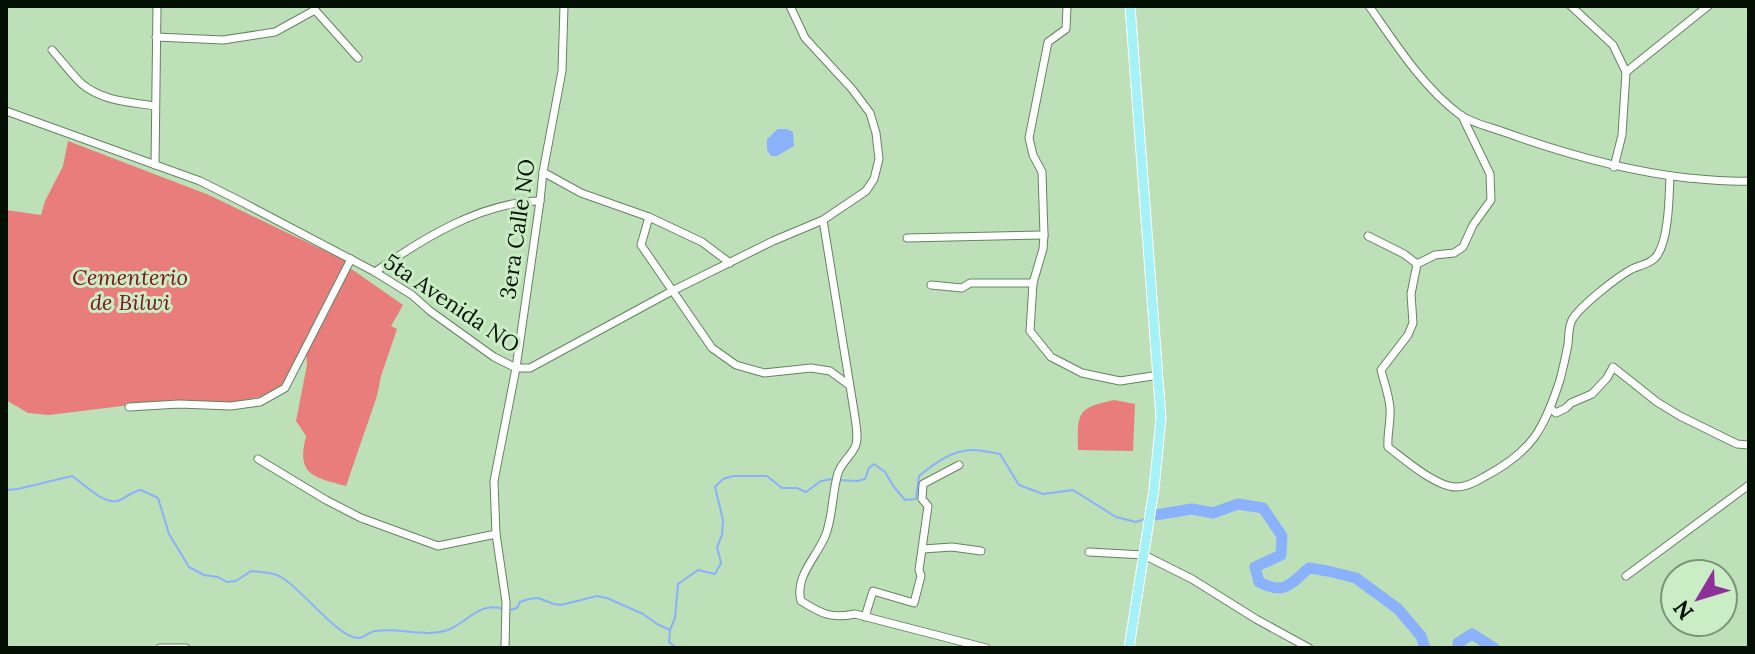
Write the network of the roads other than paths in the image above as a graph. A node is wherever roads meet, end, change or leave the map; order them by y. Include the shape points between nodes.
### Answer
1 (157, 6) edge
2 (564, 6) edge
3 (790, 6) edge
4 (1067, 6) edge
5 (1130, 6) edge
6 (1369, 6) edge
7 (1571, 6) edge
8 (1708, 6) edge
9 (314, 8) edge
10 (156, 37) junction
11 (52, 50) dead end
12 (358, 58) dead end
13 (1626, 72) junction
14 (155, 106) junction
15 (6, 111) edge
16 (1462, 116) junction
17 (155, 165) junction
18 (1614, 167) junction
19 (543, 172) junction
20 (1670, 176) junction
21 (1749, 181) edge
22 (540, 201) junction
23 (649, 217) junction
24 (823, 220) junction
25 (1044, 235) junction
26 (1368, 236) dead end
27 (907, 238) dead end
28 (351, 259) junction
29 (730, 263) junction
30 (1417, 264) junction
31 (375, 272) junction
32 (1033, 283) junction
33 (931, 285) dead end
34 (672, 291) junction
35 (516, 368) junction
36 (1159, 375) junction
37 (849, 385) junction
38 (129, 407) dead end
39 (1550, 408) junction
40 (1749, 445) edge
41 (258, 459) dead end
42 (959, 465) dead end
43 (1749, 485) edge
44 (496, 534) junction
45 (923, 549) junction
46 (981, 551) dead end
47 (1089, 552) dead end
48 (1143, 560) junction
49 (1626, 576) dead end
50 (865, 617) junction
51 (160, 648) edge
52 (186, 648) edge
53 (505, 648) edge
54 (984, 648) edge
55 (1129, 648) edge
56 (1309, 648) edge

1 - 10 street
2 - 19 street, 3era Calle NO via 562,71
3 - 24 street, 5ta Avenida NO via 805,38 870,113 876,133 879,159 874,179 866,191
4 - 25 street via 1066,29 1048,42 1029,138 1042,172
5 - 36 main road
6 - 16 street via 1429,85
7 - 13 street via 1613,45
8 - 13 street
9 - 10 street via 275,32 223,40
9 - 12 street
10 - 14 street
11 - 14 street via 90,89 113,100
13 - 18 street
14 - 17 street
15 - 17 street, 5ta Avenida NO
16 - 18 street
16 - 30 street via 1490,174 1491,200 1463,247
17 - 28 street, 5ta Avenida NO via 200,181
18 - 20 street
19 - 22 street, 3era Calle NO
19 - 23 street via 581,193
20 - 21 street
20 - 39 street via 1667,226 1658,255 1615,280 1573,318
22 - 31 street via 521,201 451,226
22 - 35 street, 3era Calle NO
23 - 29 street via 702,242
23 - 34 street via 641,245
24 - 29 street, 5ta Avenida NO
24 - 37 street
25 - 27 street
25 - 32 street
26 - 30 street
28 - 31 street, 5ta Avenida NO
28 - 38 street via 285,388 260,402 231,406
29 - 34 street, 5ta Avenida NO
30 - 39 street via 1413,323 1381,370 1390,409 1388,447 1440,483 1470,484 1520,454
31 - 35 street, 5ta Avenida NO
32 - 33 street
32 - 36 street via 1030,331 1051,357 1082,373 1120,381
34 - 35 street, 5ta Avenida NO via 530,368
34 - 37 street via 712,348 736,365 764,373 830,371
35 - 44 street, 3era Calle NO via 494,481
36 - 48 main road via 1161,418
37 - 50 street via 855,448 844,460 826,535 799,593 801,601 829,616
39 - 40 street via 1556,413 1592,394 1613,367 1680,416
41 - 44 street via 361,518 438,546
42 - 45 street via 923,484 922,499 928,506
43 - 49 street
44 - 53 street, 3era Calle NO via 506,602
45 - 46 street
45 - 50 street via 914,603 873,591
47 - 48 street
48 - 55 main road
48 - 56 street via 1192,579
50 - 54 street
51 - 52 street

